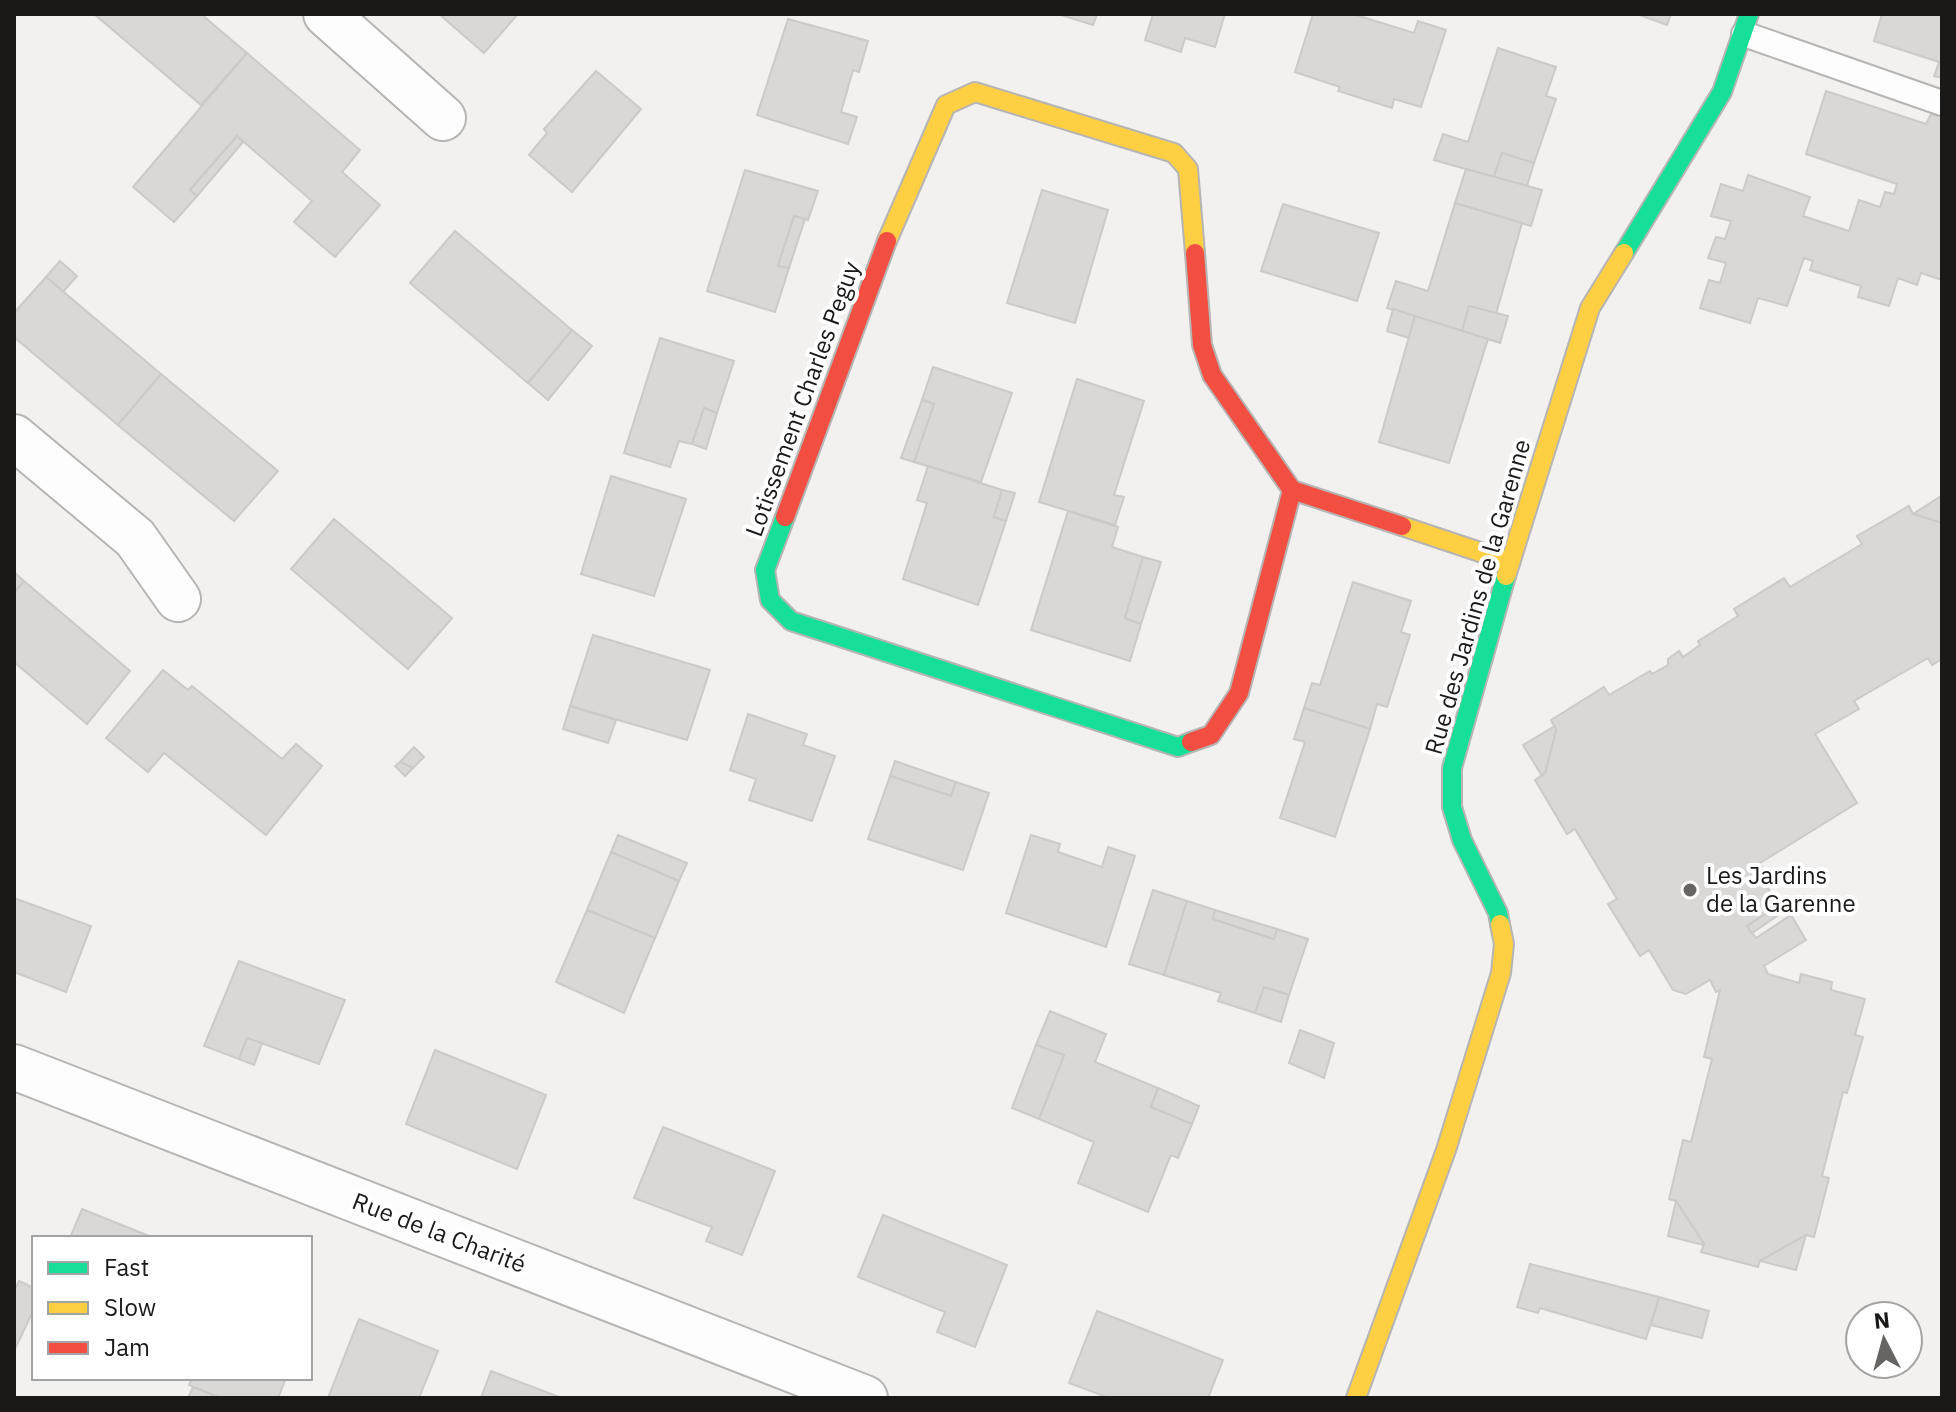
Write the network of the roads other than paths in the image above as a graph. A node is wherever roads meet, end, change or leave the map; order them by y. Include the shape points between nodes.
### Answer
1 (326, 14) edge
2 (1746, 24) edge
3 (1942, 103) edge
4 (443, 118) dead end
5 (14, 437) edge
6 (1292, 490) junction
7 (1510, 562) junction
8 (178, 599) dead end
9 (14, 1067) edge
10 (865, 1398) edge
11 (1356, 1398) edge

1 - 4 street
2 - 3 lane
2 - 7 street, Rue des Jardins de la Garenne via 1722,92 1590,308
5 - 8 street via 135,538
6 - 6 street, Lotissement Charles Peguy via 1212,375 1202,345 1188,169 1174,153 975,92 946,105 889,235 765,570 770,600 791,621 1178,747 1211,735 1239,693
6 - 7 street
7 - 11 street, Rue des Jardins de la Garenne via 1452,768 1452,807 1498,913 1504,944 1501,973 1446,1150
9 - 10 street, Rue de la Charité

